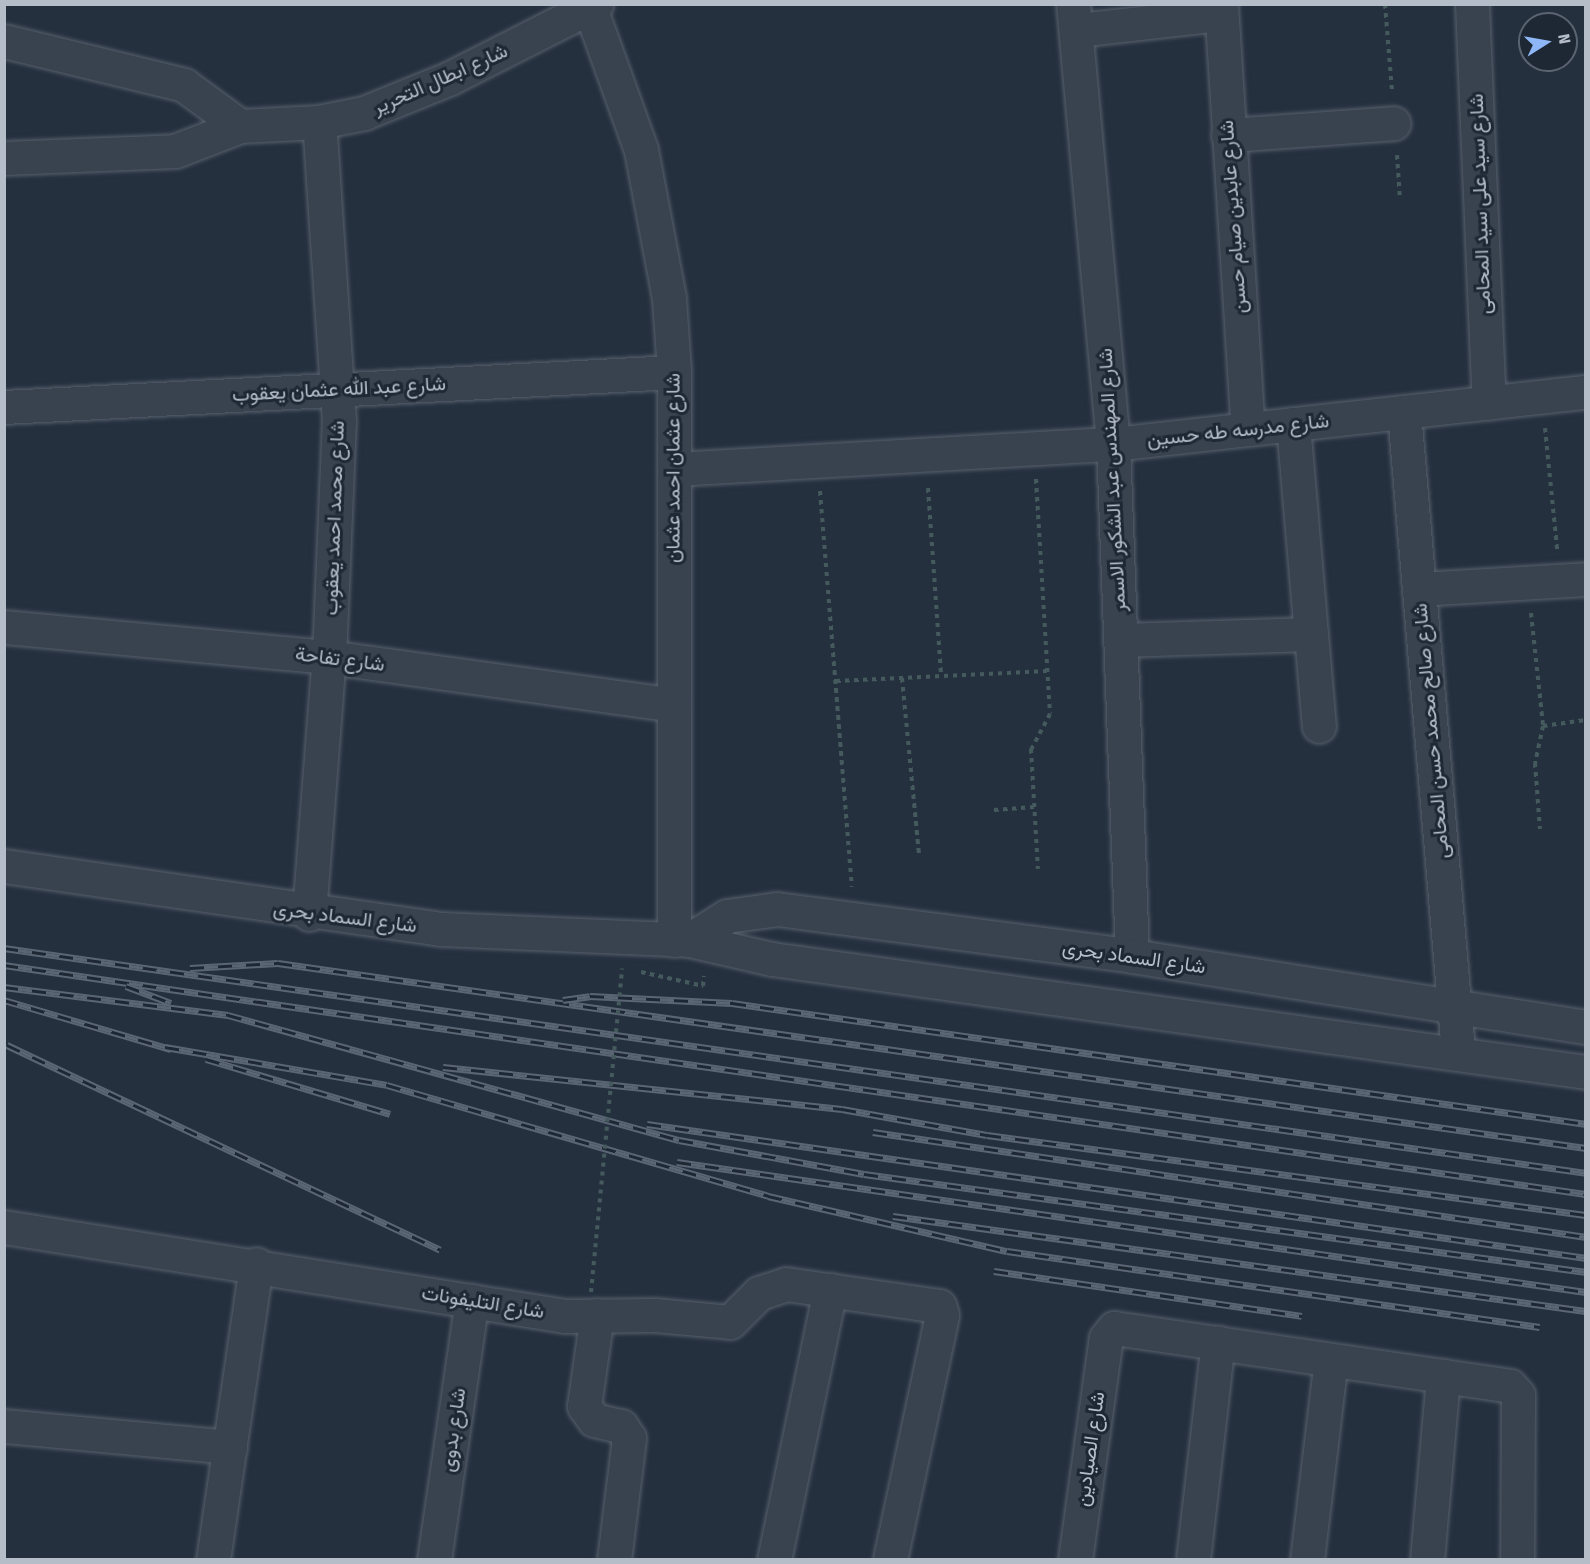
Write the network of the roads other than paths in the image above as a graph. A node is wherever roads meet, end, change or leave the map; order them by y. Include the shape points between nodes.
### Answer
1 (1472, 4) edge
2 (593, 6) edge
3 (1220, 9) edge
4 (1075, 17) edge
5 (4, 41) edge
6 (319, 122) junction
7 (1394, 123) dead end
8 (240, 126) junction
9 (1228, 135) junction
10 (4, 158) edge
11 (674, 372) junction
12 (337, 389) junction
13 (1586, 393) edge
14 (1490, 403) junction
15 (4, 407) edge
16 (1404, 412) junction
17 (1293, 424) junction
18 (1248, 429) junction
19 (1113, 444) junction
20 (674, 469) junction
21 (1573, 580) edge
22 (1419, 589) junction
23 (4, 627) edge
24 (1311, 634) junction
25 (1121, 640) junction
26 (329, 657) junction
27 (674, 705) junction
28 (1319, 726) dead end
29 (4, 866) edge
30 (309, 914) junction
31 (682, 940) junction
32 (1132, 956) junction
33 (1454, 1005) junction
34 (1586, 1027) edge
35 (1458, 1051) junction
36 (1586, 1072) edge
37 (4, 1227) edge
38 (256, 1264) junction
39 (830, 1290) junction
40 (472, 1301) junction
41 (594, 1303) junction
42 (1218, 1342) junction
43 (1331, 1360) junction
44 (1443, 1376) junction
45 (4, 1426) edge
46 (230, 1447) junction
47 (213, 1560) edge
48 (434, 1560) edge
49 (614, 1560) edge
50 (774, 1560) edge
51 (890, 1560) edge
52 (1075, 1560) edge
53 (1193, 1560) edge
54 (1307, 1560) edge
55 (1427, 1560) edge
56 (1516, 1560) edge

1 - 14 street, شارع سيد على سيد المحامى
2 - 6 street, شارع ابطال التحرير via 408,97
2 - 11 street, شارع عثمان احمد عثمان via 646,171 669,298
3 - 4 street
3 - 9 street, شارع عابدين صيام حسن
4 - 19 street, شارع المهندس عبد الشكور الاسمر
5 - 8 street via 184,85
6 - 8 street, شارع ابطال التحرير
6 - 12 street, شارع محمد احمد يعقوب
7 - 9 street
8 - 10 street, شارع ابطال التحرير via 175,151
9 - 18 street, شارع عابدين صيام حسن
11 - 12 street, شارع عبد الله عثمان يعقوب
11 - 20 street, شارع عثمان احمد عثمان
12 - 15 street, شارع عبد الله عثمان يعقوب
12 - 26 street, شارع محمد احمد يعقوب
13 - 14 street, شارع مدرسه طه حسين
14 - 16 street, شارع مدرسه طه حسين
16 - 17 street, شارع مدرسه طه حسين
16 - 22 street, شارع صالح محمد حسن المحامى
17 - 18 street, شارع مدرسه طه حسين
17 - 24 street
18 - 19 street, شارع مدرسه طه حسين
19 - 20 street, شارع مدرسه طه حسين
19 - 25 street, شارع المهندس عبد الشكور الاسمر
20 - 27 street, شارع عثمان احمد عثمان
21 - 22 street
22 - 33 street, شارع صالح محمد حسن المحامى
23 - 26 street, شارع تفاحة
24 - 25 street
24 - 28 street
25 - 32 street, شارع المهندس عبد الشكور الاسمر
26 - 27 street, شارع تفاحة
26 - 30 street, شارع محمد احمد يعقوب
27 - 31 street, شارع عثمان احمد عثمان
29 - 30 street, شارع السماد بحرى
30 - 31 street, شارع السماد بحرى via 441,929
31 - 32 street, شارع السماد بحرى via 727,916 750,909
31 - 35 street, شارع السماد بحرى via 772,959
32 - 33 street, شارع السماد بحرى
33 - 34 street, شارع السماد بحرى
33 - 35 street, شارع صالح محمد حسن المحامى
35 - 36 street, شارع السماد بحرى
37 - 38 street, شارع التليفونات
38 - 40 street, شارع التليفونات
38 - 46 street
39 - 41 street, شارع التليفونات via 775,1286 759,1293 730,1322
39 - 50 street
39 - 51 street, شارع التليفونات via 935,1305 942,1315
40 - 41 street, شارع التليفونات via 565,1316
40 - 48 street, شارع بدوى
41 - 49 street via 584,1406 594,1420 621,1426 629,1438
42 - 43 street
42 - 52 street, شارع الصيادين via 1114,1328 1106,1338
42 - 53 street
43 - 44 street
43 - 54 street
44 - 55 street
44 - 56 street via 1510,1386 1518,1395
45 - 46 street
46 - 47 street

